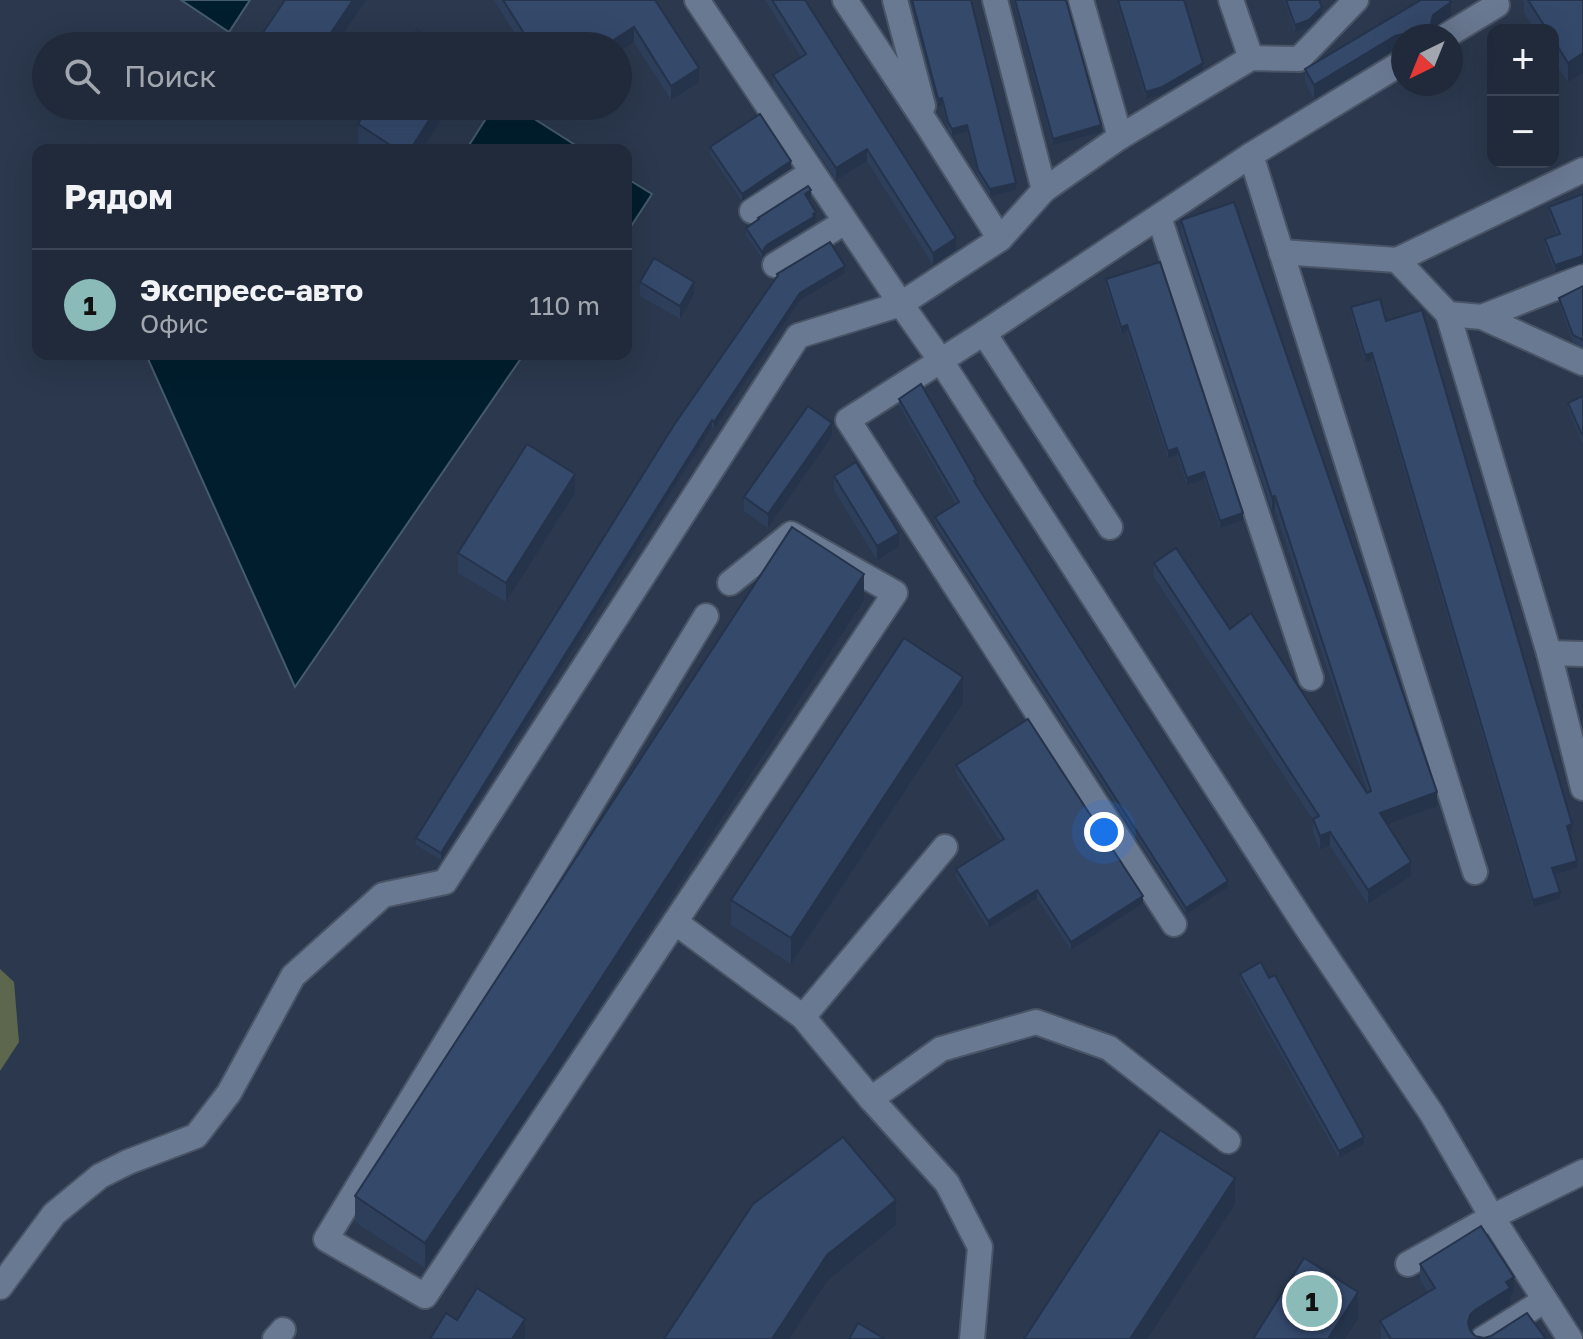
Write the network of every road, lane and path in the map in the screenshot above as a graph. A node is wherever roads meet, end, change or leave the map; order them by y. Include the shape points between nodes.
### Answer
1 (697, 0) edge
2 (845, 0) edge
3 (895, 0) edge
4 (995, 0) edge
5 (1081, 0) edge
6 (1231, 0) edge
7 (1354, 1) edge
8 (1497, 5) dead end
9 (1463, 26) edge
10 (1251, 58) junction
11 (1391, 69) edge
12 (928, 126) junction
13 (1120, 137) junction
14 (1251, 155) junction
15 (1583, 170) edge
16 (812, 172) junction
17 (1044, 190) junction
18 (752, 211) dead end
19 (1159, 217) junction
20 (845, 222) junction
21 (1000, 239) junction
22 (1281, 252) junction
23 (1397, 260) junction
24 (775, 265) dead end
25 (1583, 277) edge
26 (901, 304) junction
27 (1448, 314) junction
28 (1482, 317) junction
29 (984, 333) junction
30 (941, 361) junction
31 (1583, 363) edge
32 (1110, 527) dead end
33 (730, 583) dead end
34 (706, 616) dead end
35 (1549, 653) junction
36 (1583, 654) edge
37 (1311, 678) dead end
38 (1583, 788) edge
39 (945, 847) dead end
40 (1475, 872) dead end
41 (675, 922) junction
42 (1174, 924) dead end
43 (803, 1017) junction
44 (871, 1099) junction
45 (1228, 1141) dead end
46 (1583, 1172) edge
47 (1492, 1217) junction
48 (1408, 1264) dead end
49 (0, 1287) edge
50 (1545, 1300) junction
51 (972, 1339) edge
52 (1483, 1339) edge
53 (1570, 1339) edge

1 - 16 lane
2 - 12 lane
3 - 12 lane
4 - 17 lane
5 - 13 lane
6 - 10 lane
7 - 10 lane via 1299,59
8 - 9 lane
10 - 13 lane
11 - 14 lane
12 - 21 lane
13 - 17 lane
14 - 19 lane
14 - 22 lane
15 - 23 lane
16 - 18 lane
16 - 20 lane
17 - 21 lane
19 - 29 lane
19 - 37 lane
20 - 24 lane
20 - 26 lane
21 - 26 lane
22 - 23 lane
22 - 40 lane
23 - 27 lane
25 - 28 lane
26 - 30 lane
26 - 49 lane via 798,336 445,882 383,895 293,976 229,1093 196,1136 100,1176 54,1214
27 - 28 lane
27 - 35 lane
28 - 31 lane
29 - 30 lane
29 - 32 lane
30 - 42 lane via 848,420
30 - 47 lane via 1432,1114
33 - 41 lane via 791,534 895,593
34 - 41 lane via 326,1239 425,1296
35 - 36 lane
35 - 38 lane
39 - 43 lane
41 - 43 lane
43 - 44 lane
44 - 45 lane via 941,1049 1036,1022 1109,1048
44 - 51 lane via 947,1183 980,1247
46 - 47 lane
47 - 48 lane
47 - 50 lane
50 - 52 lane
50 - 53 lane

